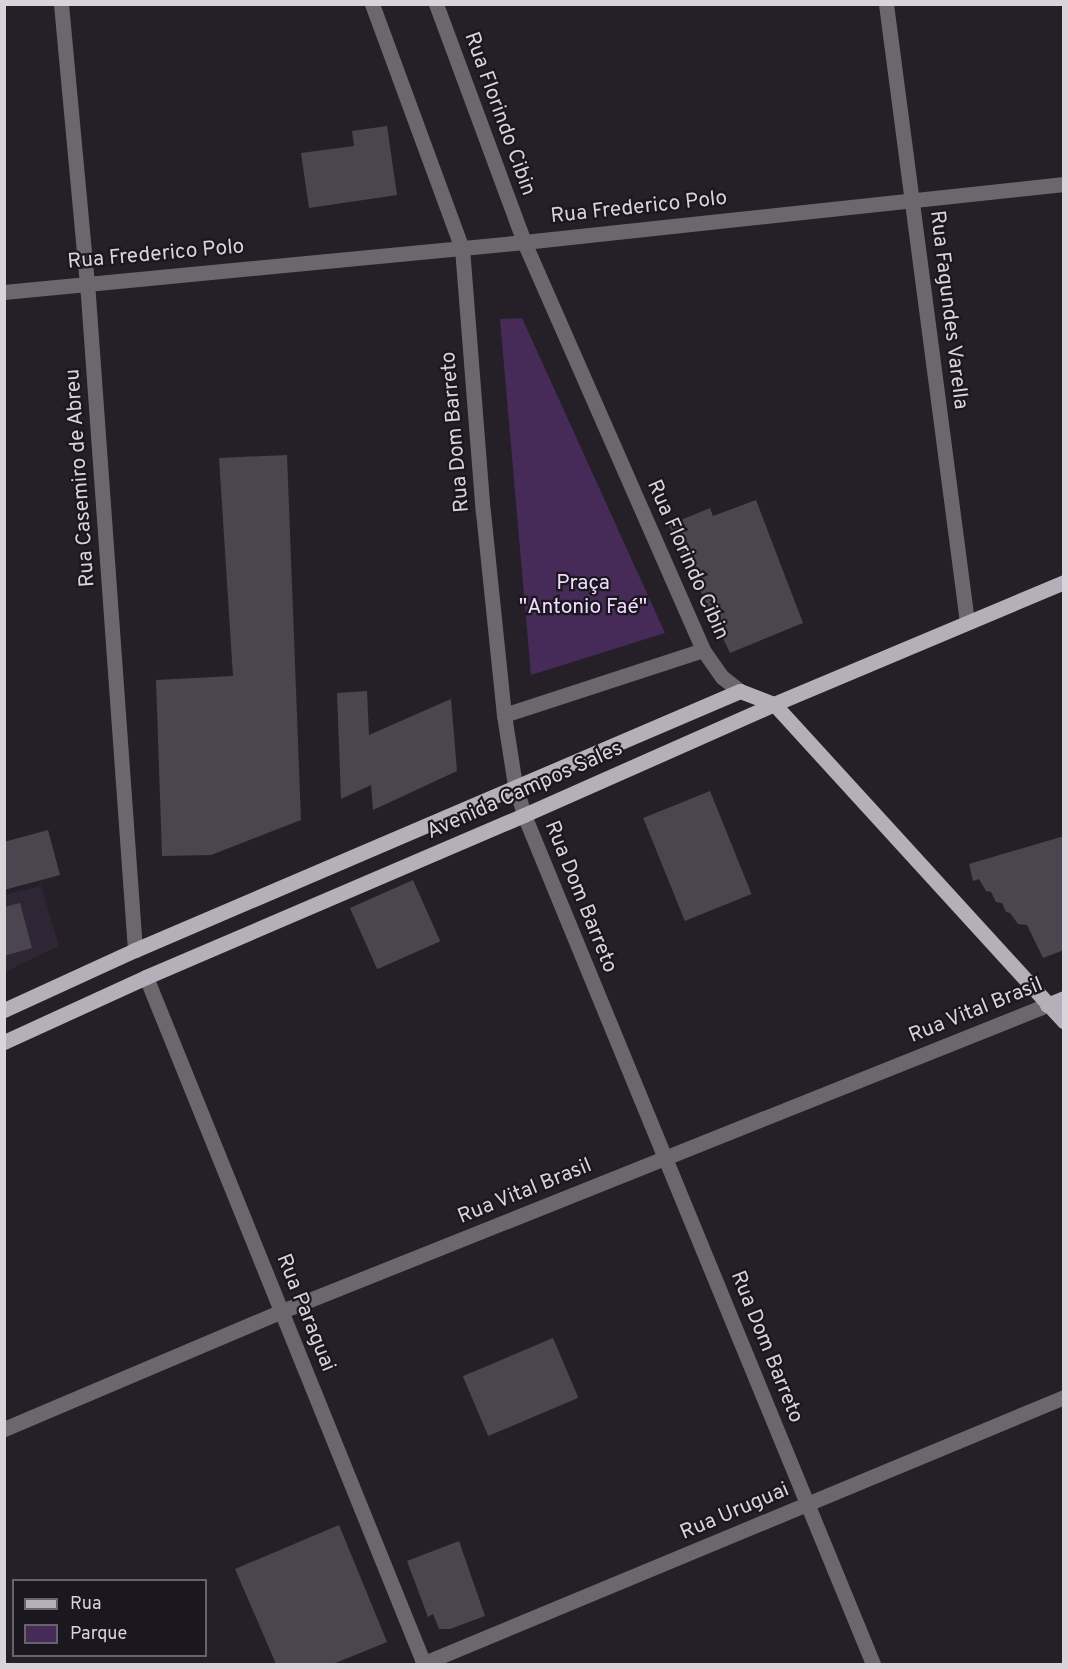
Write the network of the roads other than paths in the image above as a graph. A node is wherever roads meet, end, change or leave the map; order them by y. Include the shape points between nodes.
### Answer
1 (61, 4) edge
2 (372, 4) edge
3 (436, 4) edge
4 (886, 4) edge
5 (1064, 184) edge
6 (912, 200) junction
7 (524, 242) junction
8 (462, 248) junction
9 (87, 282) junction
10 (4, 292) edge
11 (1064, 582) edge
12 (967, 622) junction
13 (703, 650) junction
14 (740, 691) junction
15 (774, 704) junction
16 (504, 715) junction
17 (515, 785) junction
18 (524, 815) junction
19 (135, 950) junction
20 (146, 977) junction
21 (1064, 998) edge
22 (1047, 1005) junction
23 (4, 1010) edge
24 (1064, 1022) edge
25 (4, 1042) edge
26 (665, 1159) junction
27 (282, 1311) junction
28 (1064, 1397) edge
29 (4, 1429) edge
30 (808, 1504) junction
31 (424, 1664) edge
32 (873, 1665) edge

1 - 9 street, Rua Casemiro de Abreu
2 - 8 street, Rua Dom Barreto
3 - 7 street, Rua Florindo Cibin
4 - 6 street, Rua Fagundes Varella
5 - 6 street, Rua Frederico Polo
6 - 7 street, Rua Frederico Polo
6 - 12 street, Rua Fagundes Varella
7 - 8 street, Rua Frederico Polo
7 - 13 street, Rua Florindo Cibin
8 - 9 street, Rua Frederico Polo
8 - 16 street, Rua Dom Barreto
9 - 10 street, Rua Frederico Polo
9 - 19 street, Rua Casemiro de Abreu
11 - 12 main road, Avenida Campos Sales
12 - 15 main road, Avenida Campos Sales
13 - 14 street, Rua Florindo Cibin via 722,677
13 - 16 street
14 - 15 main road, Rua Florindo Cibin
14 - 17 main road, Avenida Campos Sales
15 - 18 main road, Avenida Campos Sales
15 - 22 main road, Rua Florindo Cibin
16 - 17 street, Rua Dom Barreto
17 - 18 street, Rua Dom Barreto
17 - 19 main road, Avenida Campos Sales
18 - 20 main road, Avenida Campos Sales
18 - 26 street, Rua Dom Barreto
19 - 23 main road, Avenida Campos Sales
20 - 25 main road, Avenida Campos Sales
20 - 27 street, Rua Paraguai
21 - 22 main road, Rua Vital Brasil
22 - 24 main road, Rua Florindo Cibin
22 - 26 street, Rua Vital Brasil
26 - 27 street, Rua Vital Brasil
26 - 30 street, Rua Dom Barreto
27 - 29 street, Rua Vital Brasil
27 - 31 street, Rua Paraguai
28 - 30 street, Rua Uruguai
30 - 31 street, Rua Uruguai
30 - 32 street, Rua Dom Barreto

